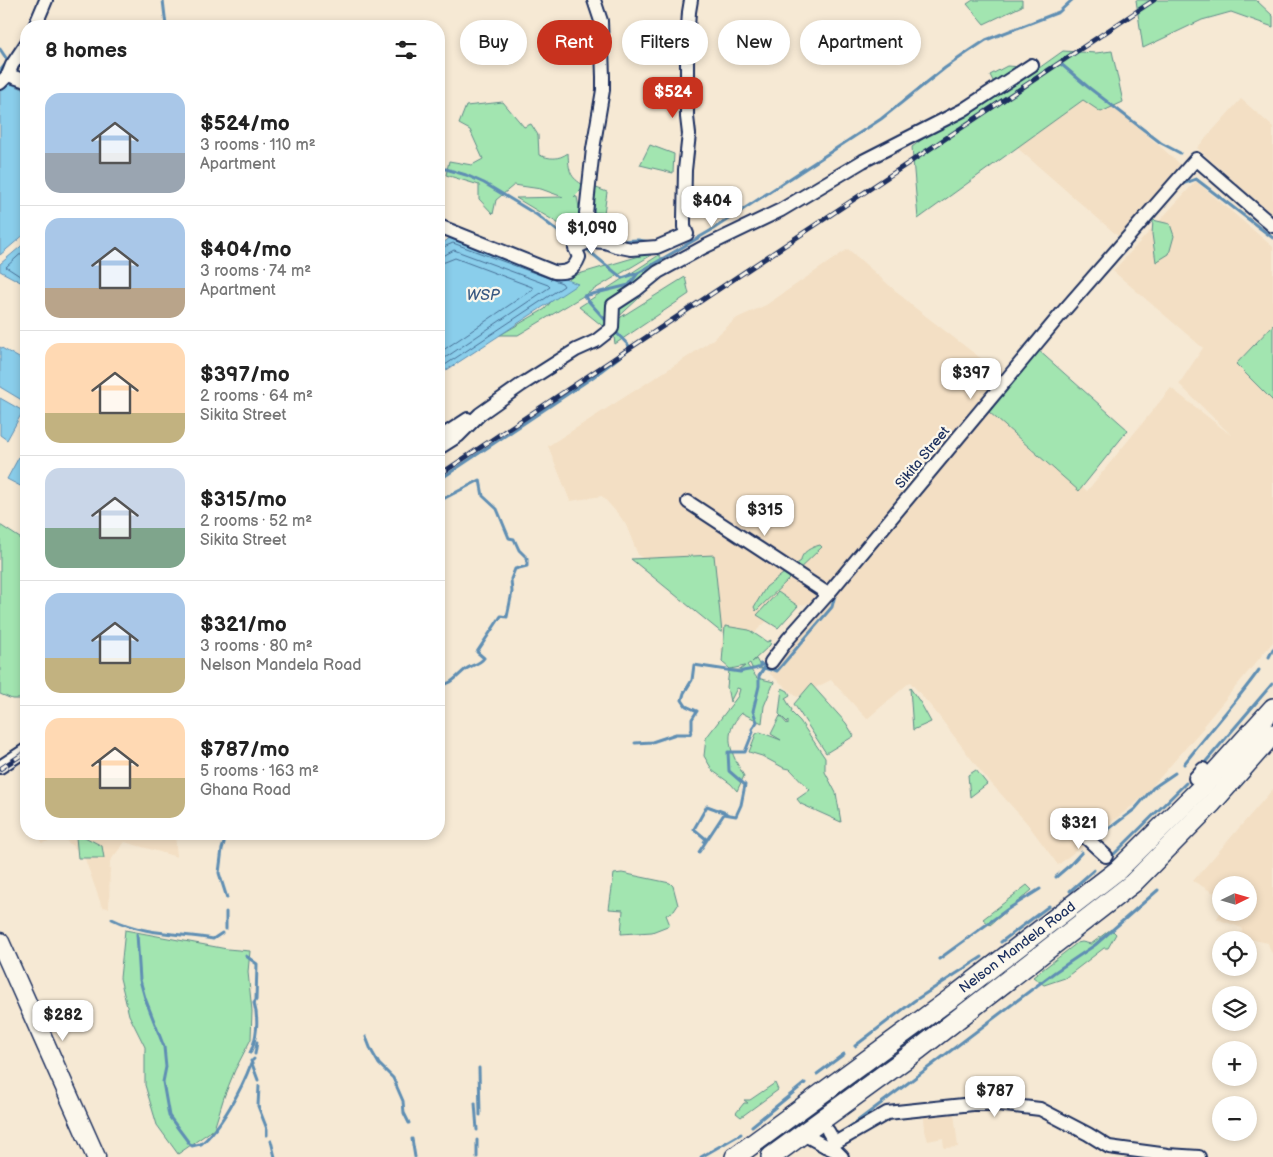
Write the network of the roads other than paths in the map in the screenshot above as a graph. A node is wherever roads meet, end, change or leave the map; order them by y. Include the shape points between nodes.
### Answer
1 (46, 0) edge
2 (594, 0) edge
3 (691, 0) edge
4 (38, 20) edge
5 (20, 53) edge
6 (1032, 65) dead end
7 (4, 79) edge
8 (20, 80) edge
9 (1273, 226) edge
10 (592, 227) junction
11 (445, 228) edge
12 (605, 242) junction
13 (574, 248) junction
14 (480, 414) junction
15 (445, 434) edge
16 (445, 444) edge
17 (688, 502) dead end
18 (828, 594) junction
19 (770, 662) dead end
20 (1273, 708) edge
21 (1273, 734) edge
22 (20, 754) edge
23 (0, 767) edge
24 (1070, 823) dead end
25 (1106, 856) dead end
26 (0, 942) edge
27 (828, 1131) dead end
28 (803, 1134) junction
29 (830, 1144) junction
30 (96, 1157) edge
31 (735, 1157) edge
32 (771, 1157) edge
33 (842, 1157) edge
34 (1199, 1157) edge

1 - 4 street
2 - 10 street via 602,21 603,90 592,149 586,212
3 - 12 street via 684,219 687,234 645,249 623,248
5 - 7 street
6 - 14 street via 956,114 863,161 781,210 658,272 612,306 610,330
7 - 8 street
9 - 18 street, Sikita Street via 1196,159 1061,314
10 - 12 street
10 - 13 street via 584,231
11 - 13 street via 554,272 566,273 575,268 579,257
12 - 13 street via 590,241
14 - 15 street
14 - 16 street
17 - 18 street
18 - 19 street, Sikita Street
20 - 31 main road, Nelson Mandela Road via 1199,790 1118,870
21 - 28 main road, Nelson Mandela Road via 1212,803 1133,883 919,1049
22 - 23 street
24 - 25 street
26 - 30 street
27 - 29 street
28 - 29 street
28 - 32 main road, Nelson Mandela Road
29 - 33 street
29 - 34 street via 887,1113 997,1104 1040,1109 1109,1147

